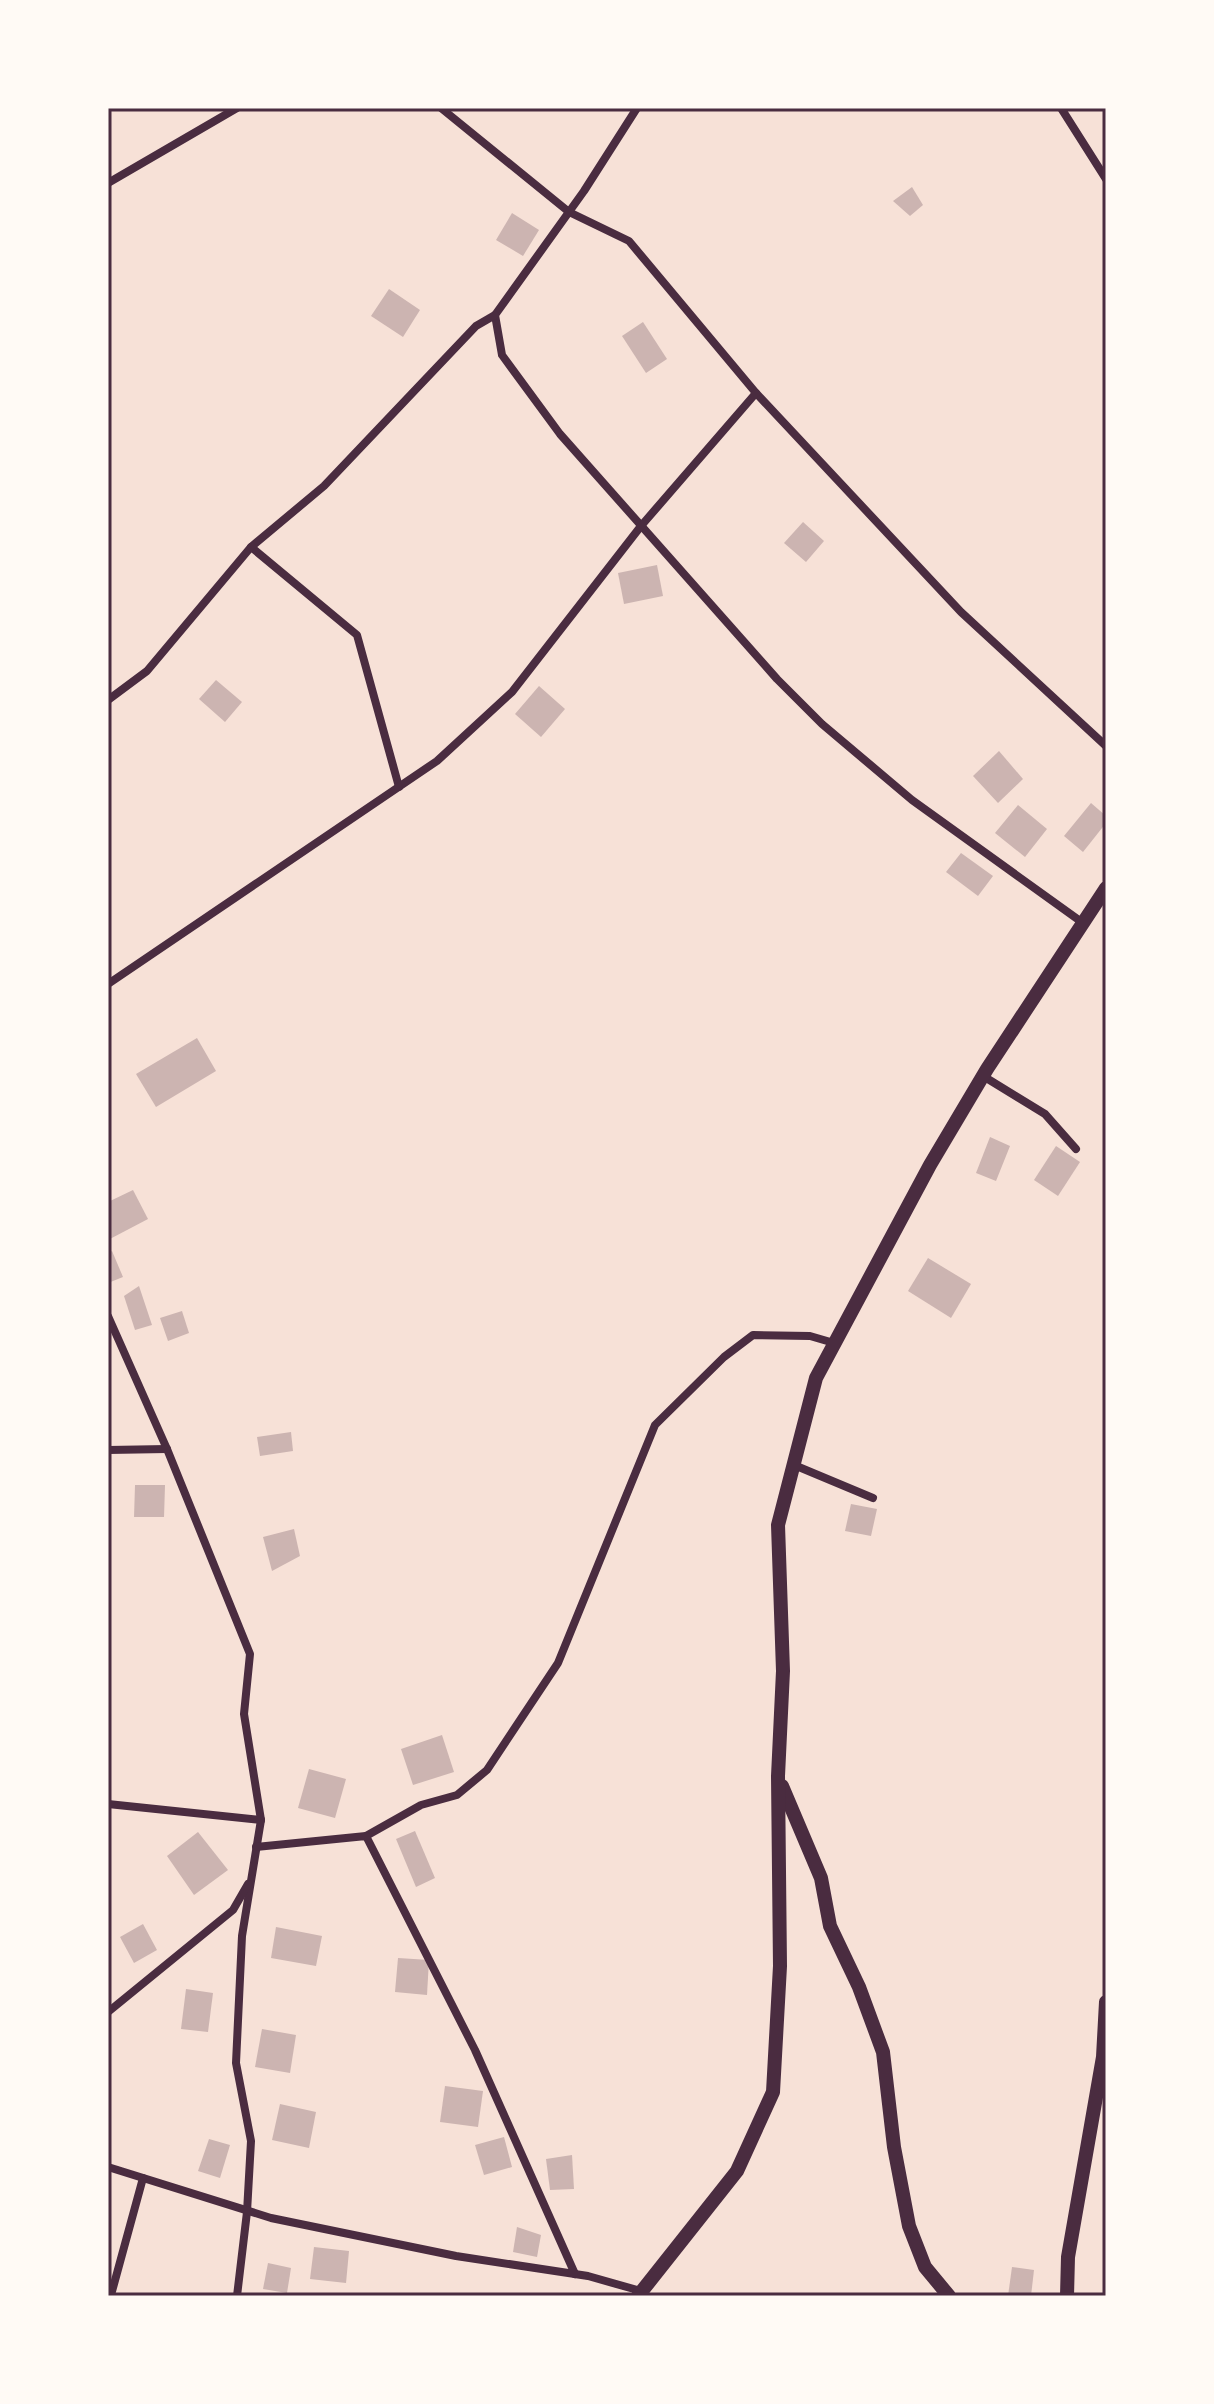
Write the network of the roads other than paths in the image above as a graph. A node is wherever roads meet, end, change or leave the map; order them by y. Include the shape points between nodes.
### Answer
1 (237, 108) edge
2 (441, 108) edge
3 (637, 108) edge
4 (1061, 108) edge
5 (1106, 179) edge
6 (108, 183) edge
7 (569, 212) junction
8 (495, 315) junction
9 (756, 393) junction
10 (641, 526) junction
11 (251, 547) junction
12 (108, 700) edge
13 (1106, 746) edge
14 (399, 787) junction
15 (1106, 888) edge
16 (1083, 923) junction
17 (108, 984) edge
18 (983, 1076) junction
19 (1076, 1149) dead end
20 (108, 1316) edge
21 (834, 1343) junction
22 (167, 1449) junction
23 (108, 1450) edge
24 (794, 1465) junction
25 (873, 1498) dead end
26 (778, 1776) junction
27 (108, 1804) edge
28 (261, 1820) junction
29 (366, 1836) junction
30 (256, 1847) junction
31 (251, 1879) junction
32 (1106, 2002) edge
33 (108, 2012) edge
34 (108, 2167) edge
35 (143, 2178) junction
36 (247, 2212) junction
37 (575, 2274) junction
38 (639, 2294) edge
39 (111, 2295) edge
40 (237, 2296) edge
41 (949, 2296) edge
42 (1067, 2296) edge

1 - 6 street
2 - 7 street
3 - 7 street
4 - 5 street
7 - 8 street
7 - 9 street via 629,241
8 - 10 street via 502,355 560,434
8 - 11 street via 476,326 324,486
9 - 10 street
9 - 13 street via 961,612
10 - 14 street via 512,692 437,761
10 - 16 street via 731,631 822,724 912,800
11 - 12 street via 147,671
11 - 14 street via 357,635
14 - 17 street
15 - 16 street
16 - 18 street
18 - 19 street via 1045,1114
18 - 21 street
20 - 22 street
21 - 24 street via 816,1378
21 - 29 street via 810,1336 753,1335 655,1425 558,1663 487,1770 457,1795 421,1805
22 - 23 street
22 - 28 street via 250,1654 244,1714
24 - 25 street
24 - 26 street via 778,1525 783,1671
26 - 38 street via 780,1966 773,2092 737,2171
26 - 41 street via 821,1878 830,1926 883,2052 909,2226 925,2267
27 - 28 street
28 - 30 street
29 - 30 street
29 - 37 street via 475,2050
30 - 31 street
31 - 33 street via 233,1910
31 - 36 street via 242,1936 236,2063 251,2141
32 - 42 street via 1103,2057 1068,2257
34 - 35 street
35 - 36 street
35 - 39 street
36 - 37 street via 456,2256
36 - 40 street
37 - 38 street

